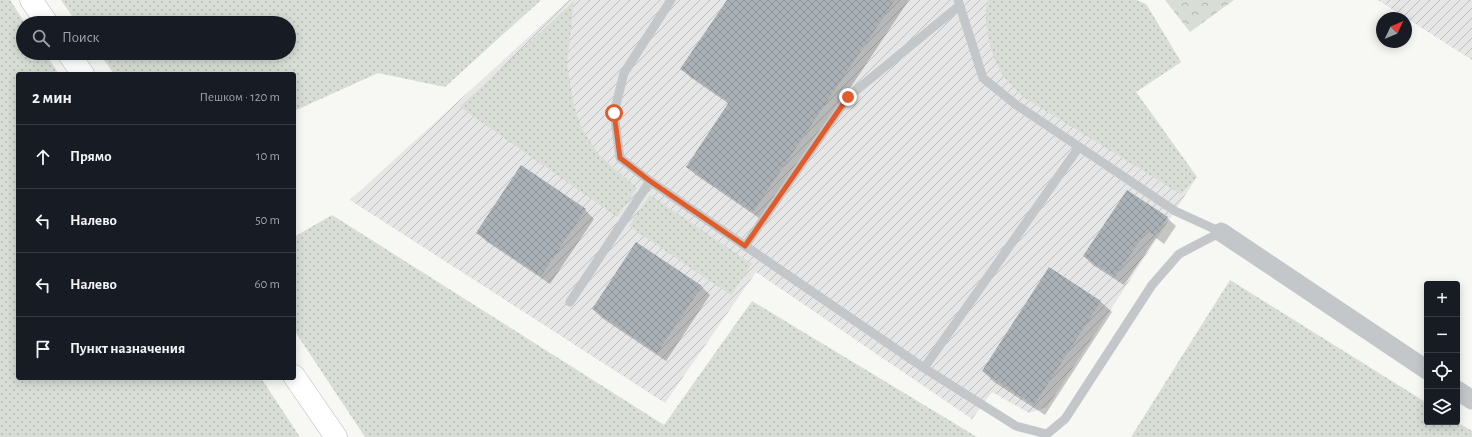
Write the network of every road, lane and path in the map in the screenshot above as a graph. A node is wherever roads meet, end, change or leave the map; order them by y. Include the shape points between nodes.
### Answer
1 (31, 0) edge
2 (671, 0) edge
3 (959, 3) edge
4 (42, 16) edge
5 (73, 60) edge
6 (82, 72) edge
7 (1079, 147) junction
8 (650, 181) junction
9 (1221, 232) junction
10 (745, 246) junction
11 (570, 302) dead end
12 (924, 368) junction
13 (1424, 368) edge
14 (296, 379) edge
15 (1460, 392) edge
16 (1472, 400) edge
17 (336, 437) edge

1 - 4 street
2 - 8 lane via 624,73 614,113 620,158
3 - 7 lane via 983,78 1015,104
3 - 10 lane via 848,97
5 - 6 street
7 - 9 lane via 1175,211
7 - 12 lane
8 - 10 lane
8 - 11 lane
9 - 12 lane via 1179,254 1152,285 1065,419 1047,434 1016,426
9 - 13 street
10 - 12 lane
14 - 17 street
15 - 16 street

